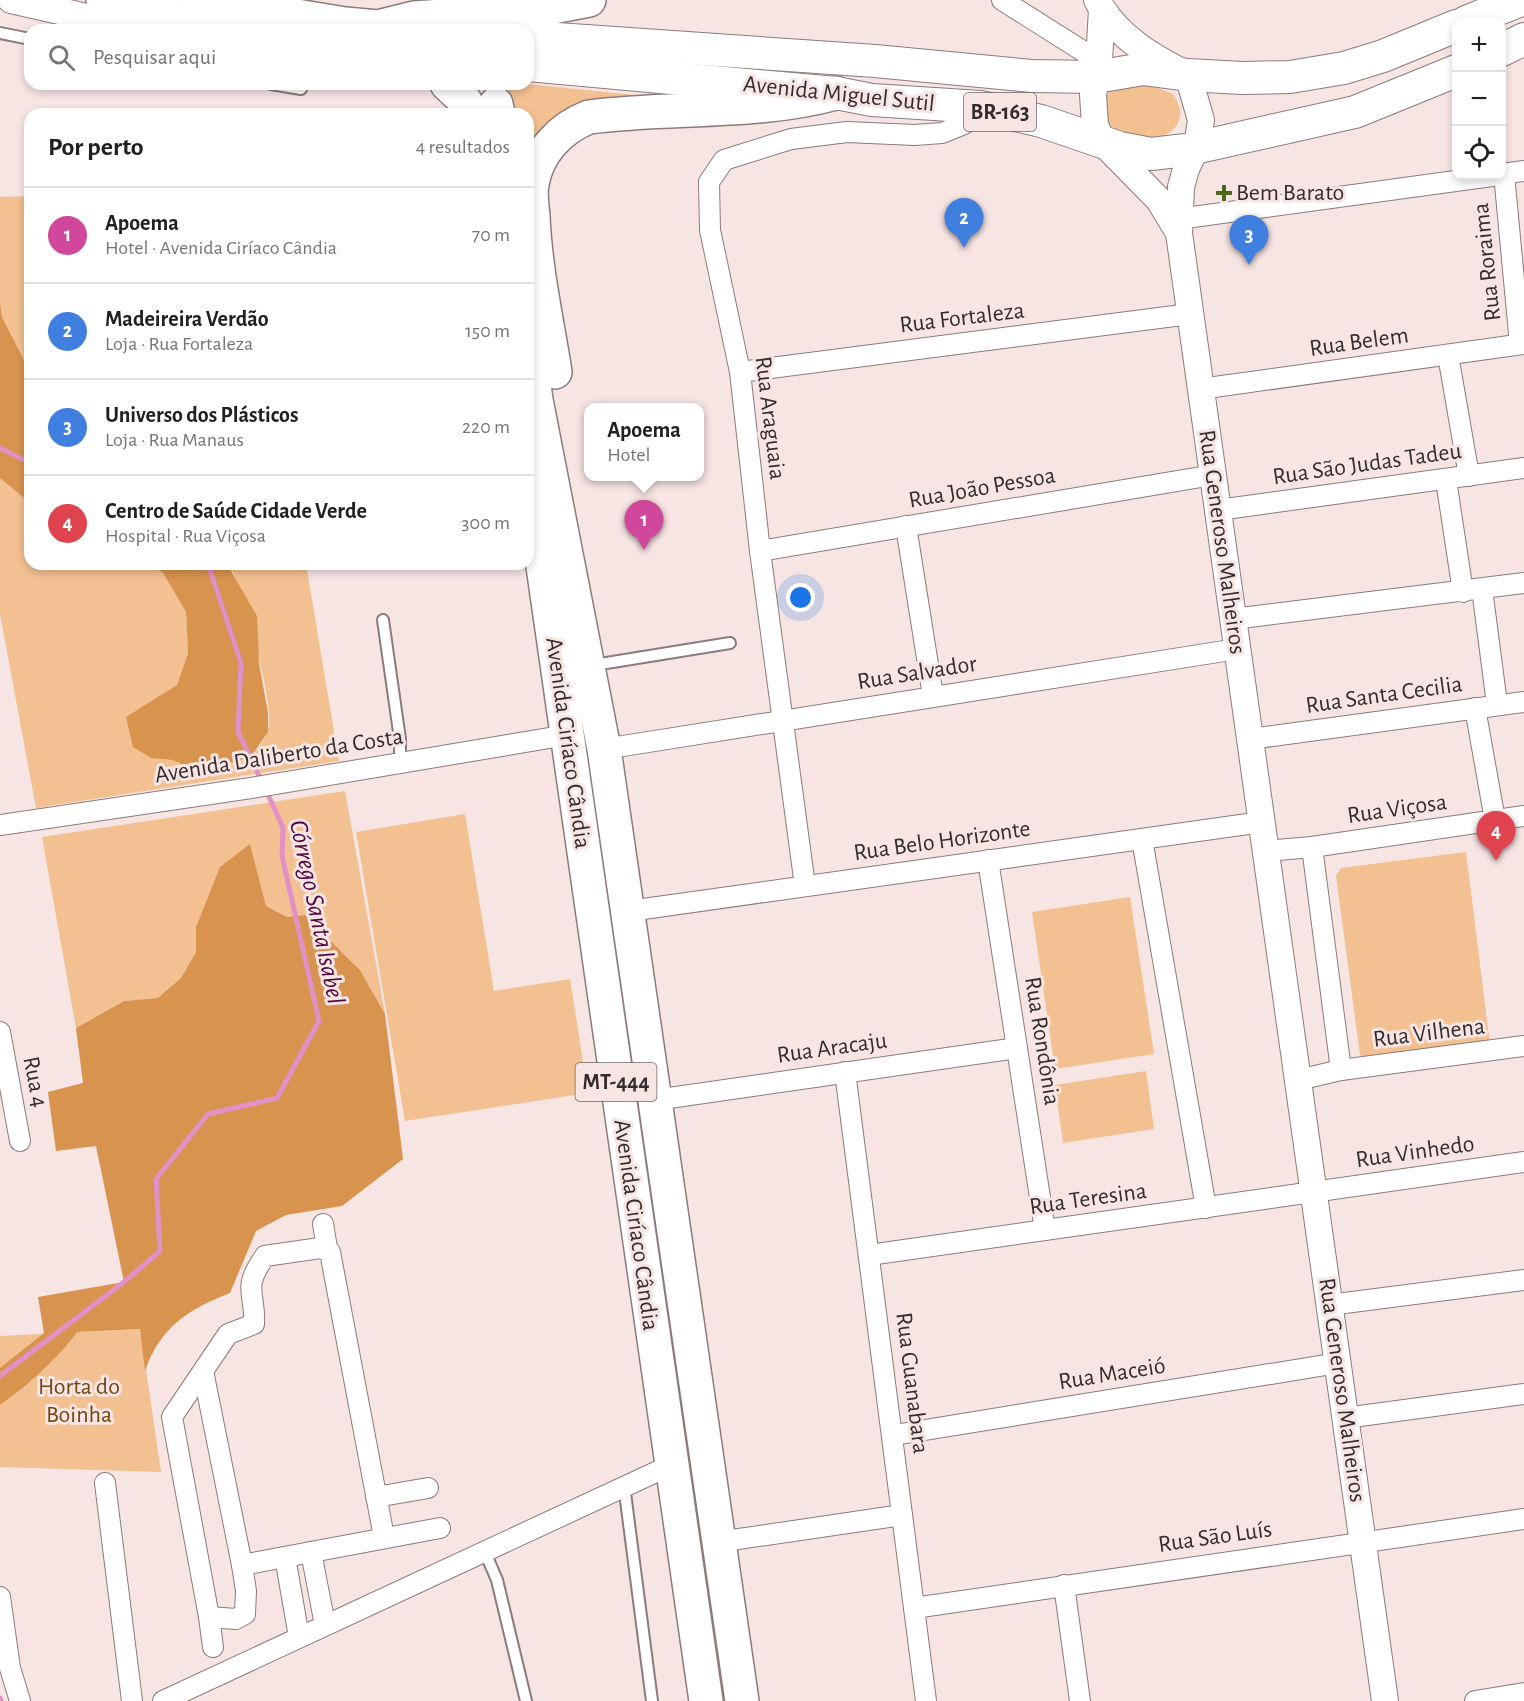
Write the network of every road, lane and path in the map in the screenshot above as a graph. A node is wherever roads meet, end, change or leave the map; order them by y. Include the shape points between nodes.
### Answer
1 (11, 0) edge
2 (103, 0) edge
3 (199, 0) edge
4 (291, 0) edge
5 (589, 0) edge
6 (1002, 0) edge
7 (1521, 0) edge
8 (1099, 5) edge
9 (1476, 18) edge
10 (117, 24) edge
11 (217, 24) edge
12 (345, 24) joint
13 (390, 24) edge
14 (1452, 28) edge
15 (0, 33) edge
16 (534, 37) edge
17 (24, 38) edge
18 (1524, 39) edge
19 (1506, 48) edge
20 (534, 65) edge
21 (1104, 70) junction
22 (1454, 72) edge
23 (1188, 75) junction
24 (453, 90) edge
25 (836, 93) junction
26 (872, 99) junction
27 (981, 107) junction
28 (482, 108) edge
29 (847, 132) junction
30 (1103, 143) junction
31 (1197, 146) junction
32 (1524, 171) edge
33 (1506, 173) edge
34 (534, 176) edge
35 (1460, 180) edge
36 (1500, 180) edge
37 (1176, 224) junction
38 (534, 235) edge
39 (1190, 314) junction
40 (1522, 344) edge
41 (1448, 355) junction
42 (740, 372) junction
43 (534, 384) edge
44 (1200, 389) junction
45 (1524, 468) edge
46 (1213, 475) junction
47 (1469, 476) junction
48 (1446, 480) junction
49 (534, 505) edge
50 (1218, 510) junction
51 (906, 526) junction
52 (760, 551) junction
53 (1524, 584) edge
54 (1472, 590) junction
55 (1233, 619) junction
56 (383, 620) dead end
57 (730, 643) dead end
58 (1237, 649) junction
59 (594, 665) junction
60 (933, 696) junction
61 (1524, 702) edge
62 (1497, 704) junction
63 (1475, 708) junction
64 (597, 713) junction
65 (784, 721) junction
66 (567, 735) junction
67 (1250, 740) junction
68 (604, 749) junction
69 (400, 763) junction
70 (1524, 816) edge
71 (1495, 820) junction
72 (1262, 822) junction
73 (0, 825) edge
74 (1142, 839) junction
75 (1312, 847) junction
76 (1266, 851) junction
77 (988, 860) junction
78 (805, 886) junction
79 (629, 911) junction
80 (0, 1032) edge
81 (1524, 1047) edge
82 (1017, 1048) junction
83 (1341, 1070) junction
84 (845, 1072) junction
85 (1298, 1080) junction
86 (656, 1100) junction
87 (20, 1141) dead end
88 (1524, 1162) edge
89 (1314, 1192) junction
90 (1206, 1208) junction
91 (323, 1224) dead end
92 (1045, 1230) junction
93 (327, 1248) junction
94 (869, 1255) junction
95 (1524, 1280) edge
96 (1329, 1305) junction
97 (1338, 1363) junction
98 (203, 1371) junction
99 (1524, 1394) edge
100 (1345, 1418) junction
101 (894, 1435) junction
102 (671, 1465) junction
103 (105, 1483) dead end
104 (624, 1485) junction
105 (428, 1488) dead end
106 (376, 1497) junction
107 (902, 1515) junction
108 (1524, 1519) edge
109 (440, 1528) dead end
110 (384, 1537) junction
111 (718, 1542) junction
112 (1363, 1542) junction
113 (484, 1550) junction
114 (311, 1552) junction
115 (285, 1557) junction
116 (242, 1565) junction
117 (1064, 1585) junction
118 (0, 1597) edge
119 (914, 1608) junction
120 (209, 1617) junction
121 (325, 1625) junction
122 (299, 1637) junction
123 (213, 1647) dead end
124 (1524, 1693) edge
125 (20, 1701) edge
126 (132, 1701) edge
127 (163, 1701) edge
128 (526, 1701) edge
129 (652, 1701) edge
130 (706, 1701) edge
131 (742, 1701) edge
132 (926, 1701) edge
133 (1080, 1701) edge
134 (1385, 1701) edge
135 (1475, 1701) edge

1 - 10 street
2 - 11 highway
3 - 12 highway
4 - 12 street
5 - 13 highway via 542,9 414,18
6 - 21 street
7 - 9 main road
8 - 21 street
8 - 23 street via 1128,39
14 - 23 main road, Avenida Miguel Sutil / BR-163 via 1344,68 1290,77
15 - 17 lane
16 - 21 main road, Avenida Miguel Sutil / BR-163 via 1032,76
18 - 19 main road
20 - 25 main road, Avenida Miguel Sutil / BR-163
21 - 23 main road, Avenida Miguel Sutil / BR-163 via 1143,69
21 - 30 street via 1093,110
22 - 31 main road, Avenida Miguel Sutil / BR-163 via 1355,112
23 - 31 street via 1201,120
24 - 28 highway via 465,101
25 - 26 main road, Avenida Miguel Sutil / BR-163
25 - 34 highway, MT-444 via 768,106 589,117 556,137
26 - 27 main road, Avenida Miguel Sutil / BR-163
26 - 29 street
27 - 29 street, Rua Araguaia via 964,124 942,133
27 - 30 main road, Avenida Miguel Sutil / BR-163
29 - 42 street, Rua Araguaia via 791,139 724,160 709,182 710,230
30 - 31 main road, Avenida Miguel Sutil / BR-163 via 1151,154
30 - 37 street via 1143,182
31 - 37 street via 1181,187
32 - 33 street
35 - 37 street
36 - 40 street, Rua Roraima
37 - 39 street, Rua Generoso Malheiros
38 - 59 highway, MT-444 via 589,597
39 - 42 street, Rua Fortaleza
39 - 44 street, Rua Generoso Malheiros
40 - 41 street, Rua Belem
41 - 44 street, Rua Belem
41 - 47 street
42 - 52 street, Rua Araguaia
43 - 64 highway
44 - 46 street, Rua Generoso Malheiros
45 - 47 street, Rua São Judas Tadeu
46 - 50 street, Rua Generoso Malheiros
46 - 51 street, Rua João Pessoa
47 - 48 street, Rua São Judas Tadeu
48 - 50 street, Rua São Judas Tadeu
48 - 54 street
49 - 66 highway, Avenida Ciríaco Cândia / MT-444
50 - 55 street, Rua Generoso Malheiros
51 - 52 street, Rua João Pessoa
51 - 60 street
52 - 65 street, Rua Araguaia
53 - 54 street
54 - 55 street
54 - 62 street
55 - 58 street, Rua Generoso Malheiros
56 - 69 lane
57 - 59 lane
58 - 60 street, Rua Salvador
58 - 67 street, Rua Generoso Malheiros
59 - 64 highway, MT-444
60 - 65 street, Rua Salvador
61 - 62 street, Rua Santa Cecilia
62 - 63 street, Rua Santa Cecilia
63 - 67 street, Rua Santa Cecilia
63 - 71 street
64 - 68 highway, Avenida Ciríaco Cândia / MT-444
65 - 68 street, Rua Salvador
65 - 78 street, Rua Araguaia
66 - 69 street, Avenida Daliberto da Costa
66 - 102 highway, Avenida Ciríaco Cândia / MT-444
67 - 72 street, Rua Generoso Malheiros
68 - 79 highway, Avenida Ciríaco Cândia / MT-444
69 - 73 street, Avenida Daliberto da Costa
70 - 71 street, Rua Viçosa
71 - 75 street, Rua Viçosa
72 - 74 street, Rua Belo Horizonte
72 - 76 street, Rua Generoso Malheiros
74 - 77 street, Rua Belo Horizonte
74 - 90 street
75 - 76 street
75 - 83 street
76 - 85 street, Rua Generoso Malheiros
77 - 78 street, Rua Belo Horizonte
77 - 82 street, Rua Rondônia
78 - 79 street, Rua Belo Horizonte
79 - 86 highway, Avenida Ciríaco Cândia / MT-444
80 - 87 street, Rua 4
81 - 83 street, Rua Vilhena
82 - 84 street, Rua Aracaju
82 - 92 street, Rua Rondônia
83 - 85 street
84 - 86 street, Rua Aracaju
84 - 94 street, Rua Guanabara
85 - 89 street, Rua Generoso Malheiros
86 - 111 highway, Avenida Ciríaco Cândia / MT-444
88 - 89 street, Rua Vinhedo
89 - 90 street, Rua Teresina
89 - 96 street, Rua Generoso Malheiros
90 - 92 street, Rua Teresina
91 - 93 street
92 - 94 street, Rua Teresina
93 - 98 street via 265,1256 251,1284 254,1324 228,1334
93 - 106 street
94 - 101 street, Rua Guanabara
95 - 96 street
96 - 97 street, Rua Generoso Malheiros
97 - 100 street, Rua Generoso Malheiros
97 - 101 street, Rua Maceió
98 - 116 street
98 - 120 street via 172,1417
99 - 100 street
100 - 112 street, Rua Generoso Malheiros
101 - 107 street, Rua Guanabara
102 - 104 street
102 - 130 highway, Avenida Ciríaco Cândia / MT-444
103 - 126 street
104 - 113 street
104 - 129 lane
105 - 106 street
106 - 110 street
107 - 111 street
107 - 119 street, Rua Guanabara
108 - 112 street, Rua São Luís
109 - 110 street
110 - 114 street
111 - 131 highway, Avenida Ciríaco Cândia / MT-444
112 - 117 street, Rua São Luís
112 - 134 street, Rua Generoso Malheiros
113 - 121 street
113 - 128 lane via 497,1580
114 - 115 street
114 - 121 street
115 - 116 street
115 - 122 street
116 - 120 street via 245,1614 236,1619
117 - 119 street, Rua São Luís
117 - 133 street
118 - 125 street via 10,1668
119 - 132 street, Rua Guanabara
120 - 123 street
121 - 122 street
122 - 127 street
124 - 135 street

